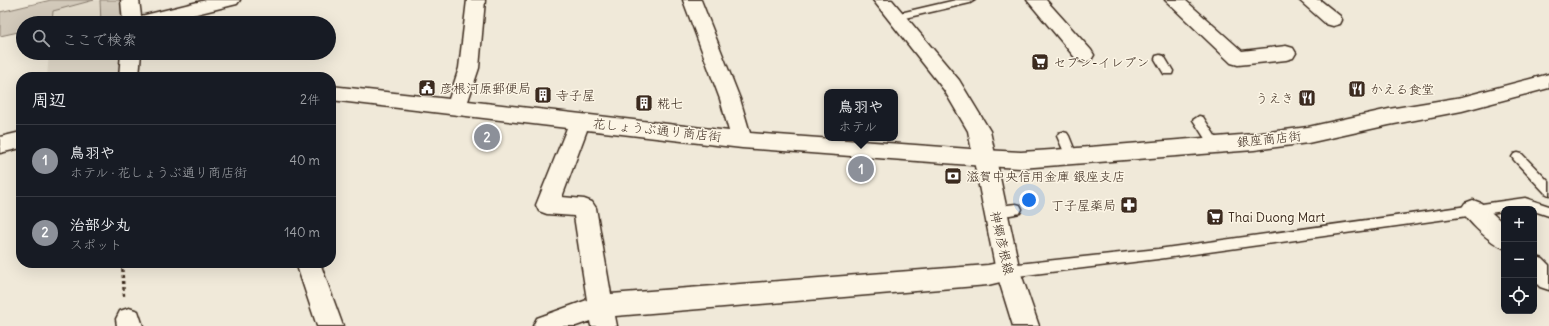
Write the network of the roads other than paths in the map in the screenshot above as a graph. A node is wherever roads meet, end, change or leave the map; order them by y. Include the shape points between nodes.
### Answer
1 (130, 0) edge
2 (231, 0) edge
3 (476, 0) edge
4 (692, 0) edge
5 (882, 0) edge
6 (970, 0) edge
7 (1174, 0) edge
8 (1308, 0) edge
9 (1042, 1) edge
10 (132, 16) edge
11 (163, 16) edge
12 (896, 17) junction
13 (1333, 20) dead end
14 (1286, 53) dead end
15 (1084, 55) dead end
16 (1160, 59) dead end
17 (130, 60) edge
18 (1168, 71) dead end
19 (129, 72) edge
20 (1549, 81) edge
21 (336, 94) edge
22 (456, 108) junction
23 (1199, 120) dead end
24 (580, 122) junction
25 (1063, 136) dead end
26 (16, 141) edge
27 (734, 142) junction
28 (0, 145) edge
29 (1215, 145) junction
30 (1071, 156) junction
31 (1518, 157) dead end
32 (984, 158) junction
33 (1549, 190) edge
34 (1472, 209) junction
35 (1549, 212) edge
36 (1501, 235) edge
37 (310, 268) edge
38 (1537, 269) edge
39 (1008, 271) junction
40 (1549, 280) edge
41 (602, 316) edge
42 (330, 326) edge
43 (546, 326) edge
44 (1026, 326) edge

1 - 10 street
2 - 11 street
3 - 22 street via 469,68
4 - 27 street via 730,99
5 - 12 street, 神郷彦根線
6 - 12 lane
7 - 14 street via 1238,58
8 - 13 street
9 - 15 street
12 - 32 street, 神郷彦根線 via 952,85 979,131
16 - 18 lane
17 - 19 street
20 - 29 street, 銀座商店街 via 1462,104 1308,135
21 - 22 street, 花しょうぶ通り商店街 via 361,101
22 - 24 street, 花しょうぶ通り商店街
23 - 29 lane
24 - 27 street, 花しょうぶ通り商店街
24 - 41 street via 548,205 584,208
25 - 30 lane
26 - 28 street
27 - 32 street, 花しょうぶ通り商店街
29 - 30 street, 銀座商店街
30 - 32 street, 銀座商店街 via 1021,160
31 - 33 lane
32 - 39 street, 神郷彦根線 via 1005,210
34 - 35 lane via 1525,203
34 - 36 street
34 - 39 lane via 1260,245 1109,265 1092,260
37 - 42 street
38 - 40 street
39 - 41 street via 988,275 714,294
39 - 44 street, 神郷彦根線
41 - 43 street

